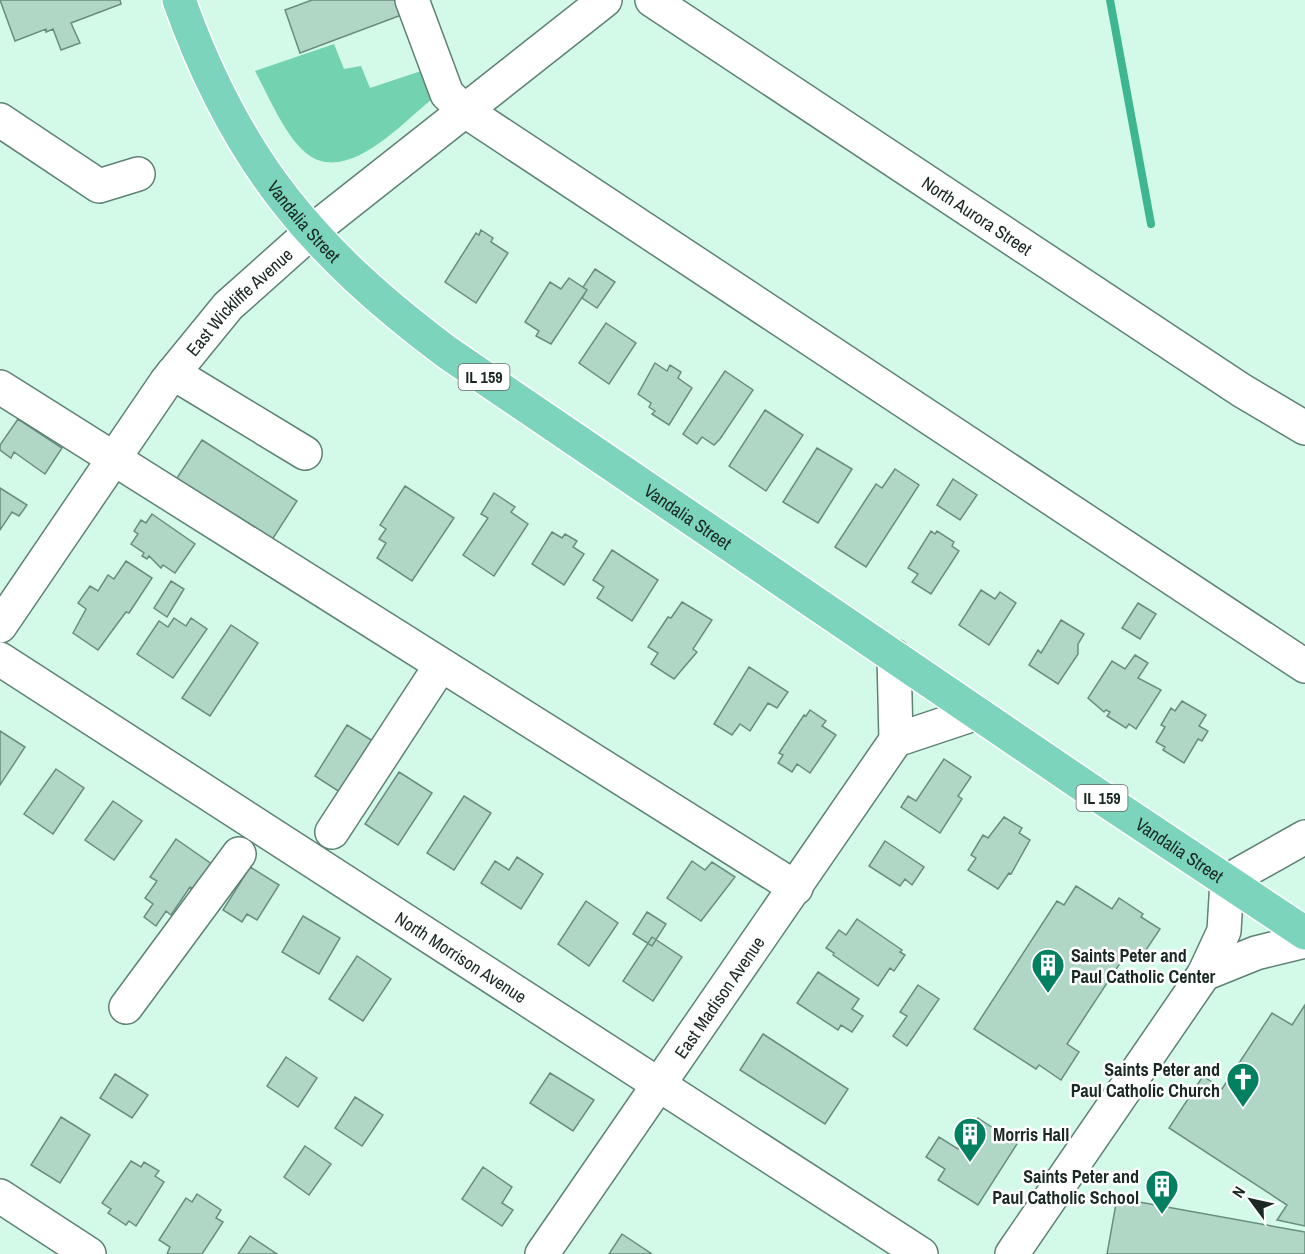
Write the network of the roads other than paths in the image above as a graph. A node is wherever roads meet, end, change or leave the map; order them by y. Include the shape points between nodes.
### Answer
1 (179, 0) edge
2 (412, 0) edge
3 (605, 0) edge
4 (652, 0) edge
5 (464, 110) junction
6 (0, 120) edge
7 (138, 174) dead end
8 (311, 232) junction
9 (173, 373) junction
10 (0, 387) edge
11 (1305, 428) edge
12 (305, 453) dead end
13 (113, 460) junction
14 (0, 626) edge
15 (894, 656) junction
16 (0, 659) edge
17 (441, 665) junction
18 (1305, 666) edge
19 (977, 713) junction
20 (896, 740) junction
21 (332, 832) dead end
22 (1305, 837) edge
23 (239, 854) dead end
24 (1227, 881) junction
25 (796, 888) junction
26 (1305, 933) edge
27 (1305, 941) edge
28 (1204, 974) junction
29 (126, 1007) dead end
30 (658, 1086) junction
31 (0, 1196) edge
32 (89, 1254) edge
33 (542, 1254) edge
34 (921, 1254) edge
35 (1012, 1254) edge

1 - 8 main road, Vandalia Street / IL 159 via 205,69 243,141
2 - 5 street via 447,94
3 - 5 street, East Wickliffe Avenue
4 - 11 street, North Aurora Street via 1241,390
5 - 8 street, East Wickliffe Avenue
5 - 18 street
6 - 7 street via 99,186
8 - 9 street, East Wickliffe Avenue via 228,306
8 - 15 main road, Vandalia Street / IL 159 via 378,298 448,353
9 - 12 street
9 - 13 street, East Wickliffe Avenue
10 - 13 street
13 - 14 street, East Wickliffe Avenue
13 - 17 street
15 - 19 main road, Vandalia Street / IL 159
15 - 20 street
16 - 30 street, North Morrison Avenue
17 - 21 street
17 - 25 street
19 - 20 street
19 - 24 main road, Vandalia Street / IL 159
20 - 25 street, East Madison Avenue
22 - 24 street
23 - 29 street
24 - 26 main road, Vandalia Street / IL 159
24 - 28 street via 1224,931
25 - 30 street, East Madison Avenue
27 - 28 street via 1256,953
28 - 35 street
30 - 33 street, East Madison Avenue
30 - 34 street, North Morrison Avenue
31 - 32 street

